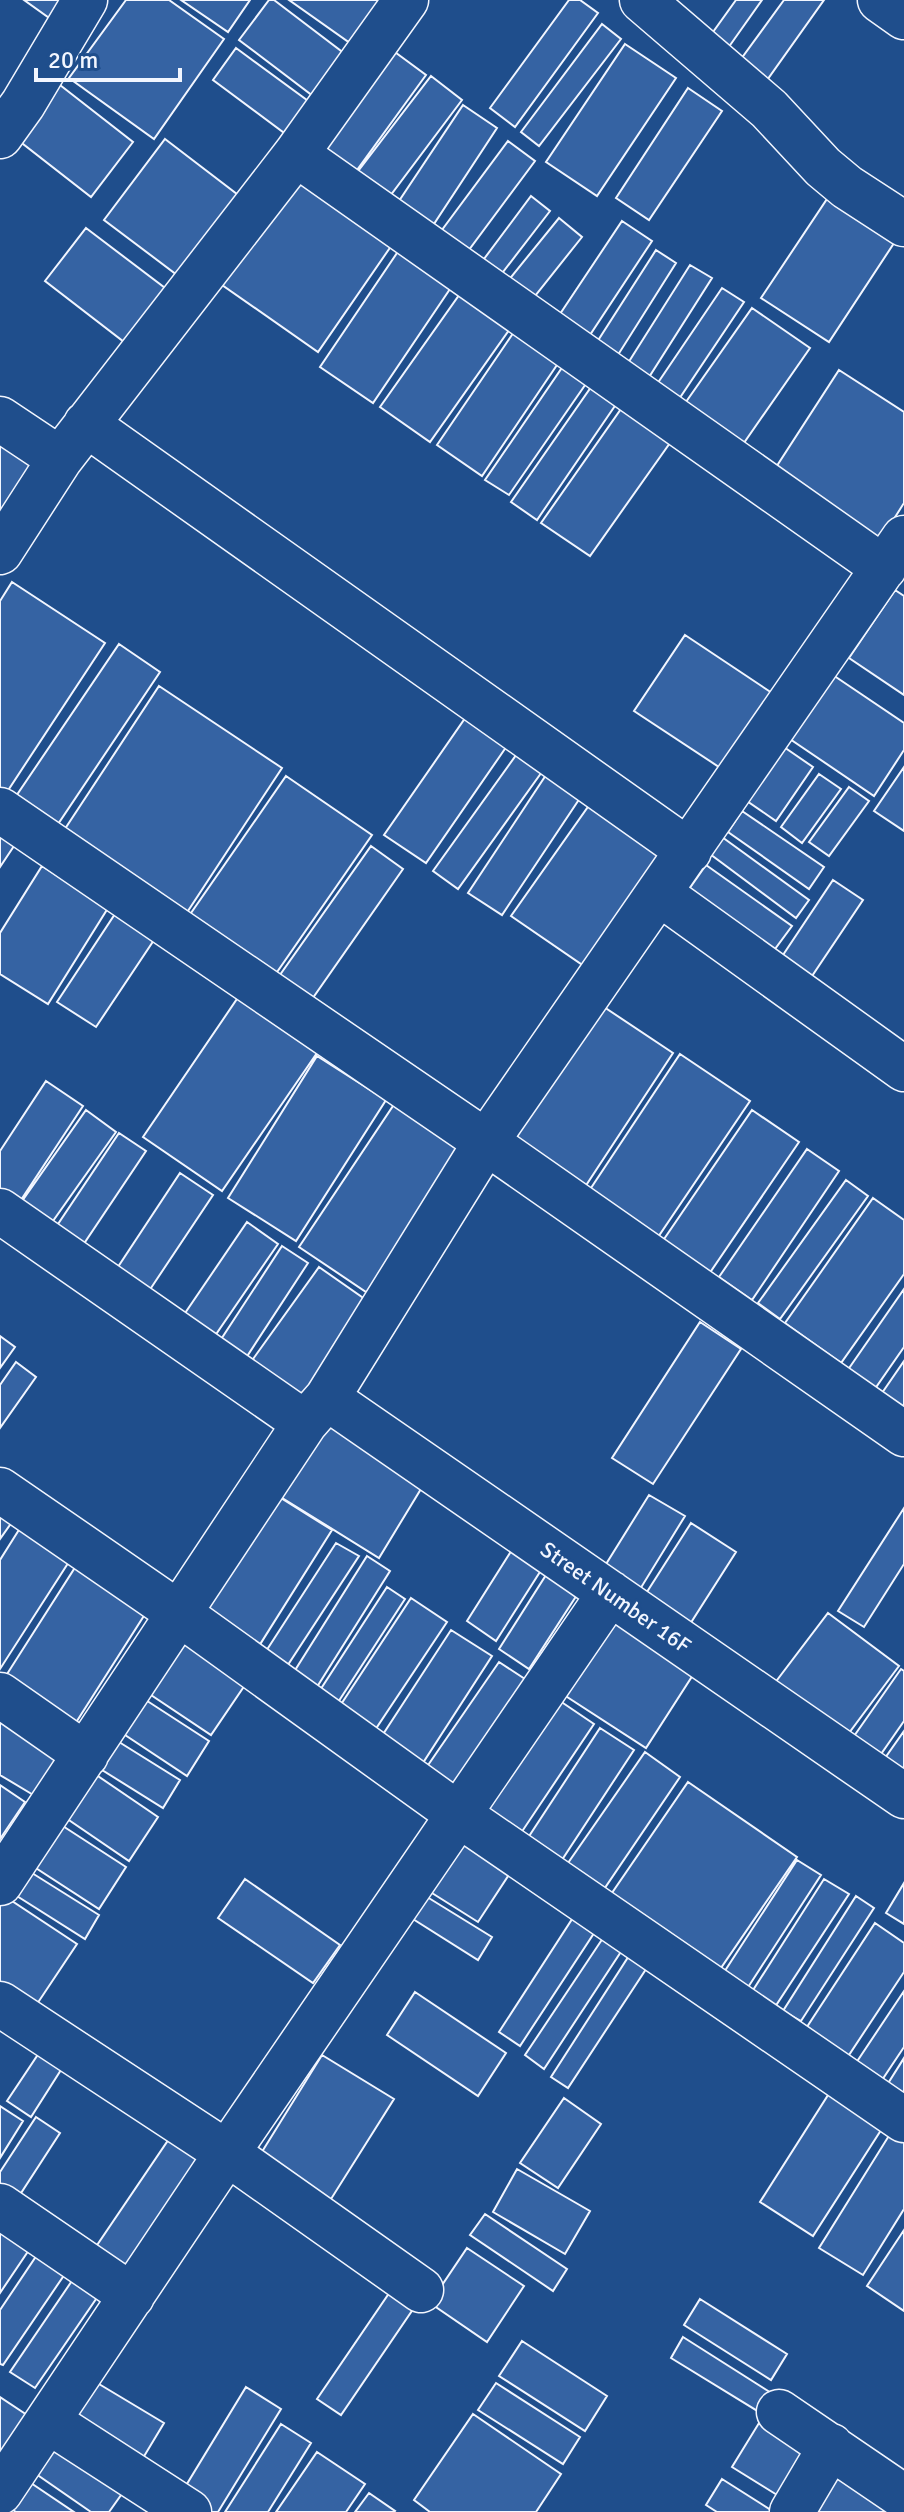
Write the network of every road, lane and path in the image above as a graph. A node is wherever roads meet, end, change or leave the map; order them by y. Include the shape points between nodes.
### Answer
1 (85, 0) edge
2 (406, 0) edge
3 (642, 0) edge
4 (880, 0) edge
5 (904, 17) edge
6 (8, 107) edge
7 (296, 154) junction
8 (904, 224) edge
9 (0, 419) edge
10 (86, 424) junction
11 (60, 459) junction
12 (0, 552) edge
13 (894, 553) edge
14 (0, 810) edge
15 (689, 851) junction
16 (659, 893) junction
17 (904, 1069) edge
18 (486, 1142) junction
19 (0, 1211) edge
20 (316, 1410) junction
21 (904, 1434) edge
22 (0, 1490) edge
23 (610, 1593) junction
24 (180, 1614) junction
25 (0, 1695) edge
26 (86, 1755) junction
27 (904, 1796) edge
28 (458, 1814) junction
29 (0, 1883) edge
30 (0, 2004) edge
31 (904, 2120) edge
32 (227, 2153) junction
33 (0, 2206) edge
34 (421, 2290) dead end
35 (132, 2296) junction
36 (779, 2412) dead end
37 (48, 2421) junction
38 (831, 2446) junction
39 (0, 2492) edge
40 (904, 2497) edge
41 (189, 2512) edge
42 (792, 2512) edge

1 - 6 street
2 - 7 street
3 - 8 street via 769,109 823,167
4 - 5 street
7 - 10 street
7 - 13 street
9 - 11 street
10 - 11 street
10 - 15 street
11 - 12 street
13 - 15 street
14 - 18 street
15 - 16 street
16 - 17 street
16 - 18 street
18 - 20 street
18 - 21 street
19 - 20 street, Street Number 16F
20 - 23 street, Street Number 16F
20 - 24 street
22 - 24 street
23 - 27 street, Street Number 16F
23 - 28 street
24 - 26 street
24 - 28 street
25 - 26 street
26 - 29 street
28 - 31 street
28 - 32 street
30 - 32 street
32 - 34 street
32 - 35 street
33 - 35 street
35 - 37 street
36 - 38 street
37 - 39 street
37 - 41 street
38 - 40 street
38 - 42 street

